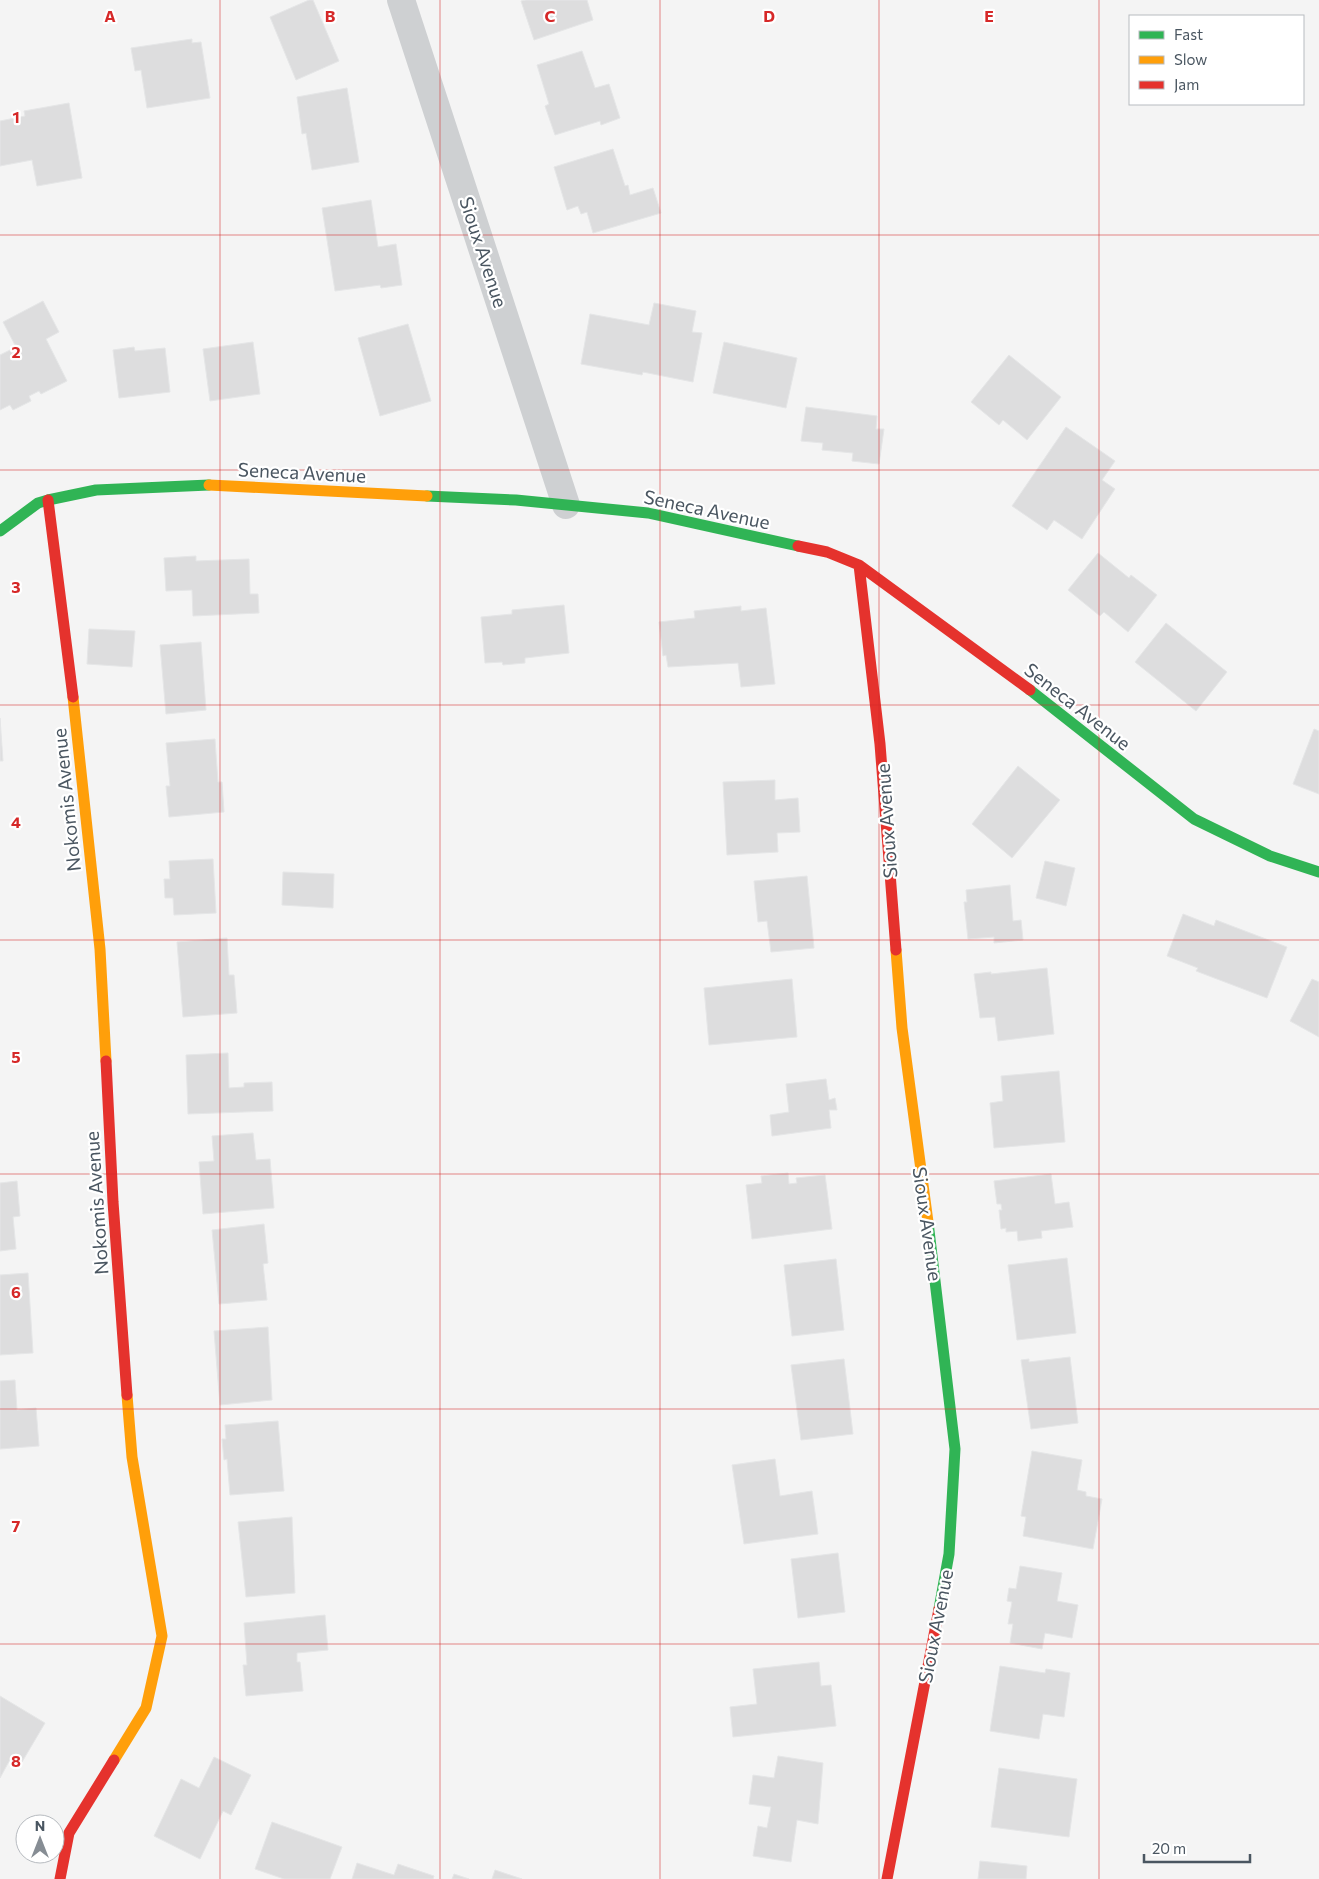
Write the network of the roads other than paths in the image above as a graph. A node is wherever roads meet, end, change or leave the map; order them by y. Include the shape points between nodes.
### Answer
1 (401, 0) edge
2 (48, 500) junction
3 (566, 505) junction
4 (0, 531) edge
5 (859, 565) junction
6 (1319, 872) edge
7 (60, 1879) edge
8 (887, 1879) edge

1 - 3 street, Sioux Avenue
2 - 3 street, Seneca Avenue via 96,490 210,485
2 - 4 street, Seneca Avenue via 38,503
2 - 7 street, Nokomis Avenue via 73,694 100,949 113,1202 132,1457 162,1636 146,1708 69,1833
3 - 5 street, Seneca Avenue via 648,513 827,552
5 - 6 street, Seneca Avenue via 1032,692 1194,819 1270,856
5 - 8 street, Sioux Avenue via 880,744 902,1028 955,1449 949,1554

